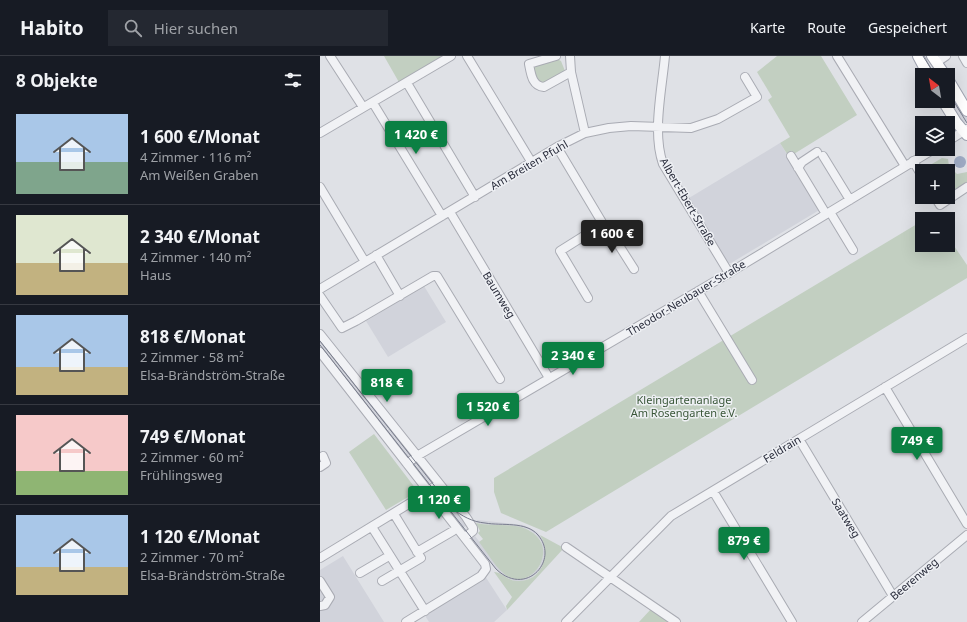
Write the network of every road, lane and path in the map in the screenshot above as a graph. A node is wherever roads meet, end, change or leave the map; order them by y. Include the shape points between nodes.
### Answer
1 (330, 56) edge
2 (451, 56) edge
3 (467, 56) edge
4 (556, 56) edge
5 (570, 56) edge
6 (665, 56) edge
7 (837, 56) edge
8 (918, 56) edge
9 (946, 56) edge
10 (963, 56) edge
11 (934, 59) edge
12 (967, 63) edge
13 (924, 68) edge
14 (940, 68) edge
15 (571, 72) junction
16 (745, 77) dead end
17 (406, 83) junction
18 (955, 87) edge
19 (963, 96) edge
20 (373, 103) junction
21 (363, 107) junction
22 (948, 108) edge
23 (967, 111) edge
24 (658, 127) junction
25 (966, 132) edge
26 (585, 133) junction
27 (320, 134) edge
28 (955, 138) edge
29 (557, 148) junction
30 (791, 156) dead end
31 (922, 156) edge
32 (913, 161) junction
33 (532, 162) junction
34 (915, 164) edge
35 (905, 166) junction
36 (798, 168) junction
37 (320, 187) edge
38 (967, 187) edge
39 (955, 195) edge
40 (475, 197) junction
41 (850, 200) junction
42 (828, 213) junction
43 (446, 214) junction
44 (603, 224) junction
45 (853, 250) dead end
46 (376, 255) junction
47 (365, 262) junction
48 (634, 269) dead end
49 (729, 273) junction
50 (320, 289) edge
51 (698, 291) junction
52 (320, 296) edge
53 (400, 296) junction
54 (588, 298) dead end
55 (320, 334) edge
56 (967, 338) edge
57 (320, 352) edge
58 (549, 378) junction
59 (500, 379) dead end
60 (752, 380) dead end
61 (884, 388) junction
62 (799, 440) junction
63 (323, 456) dead end
64 (417, 456) junction
65 (407, 464) junction
66 (320, 466) edge
67 (438, 484) junction
68 (428, 491) junction
69 (713, 491) junction
70 (394, 514) junction
71 (967, 524) edge
72 (372, 527) junction
73 (453, 531) dead end
74 (967, 535) edge
75 (465, 538) junction
76 (566, 547) dead end
77 (419, 555) junction
78 (389, 556) junction
79 (320, 558) edge
80 (400, 570) junction
81 (360, 573) dead end
82 (610, 576) junction
83 (320, 581) edge
84 (382, 582) dead end
85 (893, 596) junction
86 (320, 606) edge
87 (424, 610) junction
88 (406, 622) edge
89 (566, 622) edge
90 (676, 622) edge
91 (792, 622) edge
92 (862, 622) edge

1 - 21 street
2 - 17 street
3 - 33 street
4 - 15 street via 529,64 534,81 544,87
5 - 15 street
6 - 24 street, Albert-Ebert-Straße
7 - 35 street
8 - 13 main road
9 - 11 street
10 - 12 street
11 - 14 main road
15 - 26 street
16 - 24 street, Am Breiten Pfuhl via 757,97 732,112 704,124 679,129
17 - 20 street
17 - 40 street
18 - 19 main road
19 - 23 main road
20 - 21 street
20 - 43 street, Baumweg
21 - 27 street
22 - 25 main road
24 - 26 street, Am Breiten Pfuhl via 631,126
24 - 49 street, Albert-Ebert-Straße via 663,164
25 - 28 street
26 - 29 street, Am Breiten Pfuhl
29 - 33 street, Am Breiten Pfuhl
29 - 44 street
30 - 36 street
31 - 32 street, Theodor-Neubauer-Straße
32 - 34 street
32 - 35 street, Theodor-Neubauer-Straße
33 - 40 street, Am Breiten Pfuhl
35 - 41 street, Theodor-Neubauer-Straße
36 - 41 street via 802,162 820,154
36 - 42 street
37 - 47 street
38 - 39 street
40 - 43 street, Am Breiten Pfuhl
41 - 42 street, Theodor-Neubauer-Straße
42 - 45 street
42 - 49 street, Theodor-Neubauer-Straße
43 - 46 street, Am Breiten Pfuhl
43 - 58 street, Baumweg
44 - 48 street
44 - 54 street via 560,250
46 - 47 street, Am Breiten Pfuhl
46 - 53 street
47 - 50 street, Am Breiten Pfuhl
49 - 51 street, Theodor-Neubauer-Straße
51 - 58 street, Theodor-Neubauer-Straße
51 - 60 street
52 - 53 street via 342,328
53 - 59 street via 437,276
55 - 64 street
56 - 61 street, Feldrain
57 - 65 street
58 - 64 street, Theodor-Neubauer-Straße
61 - 62 street, Feldrain
61 - 71 street
62 - 69 street, Feldrain
62 - 85 street, Saatweg
63 - 66 street via 326,462
64 - 65 street, Theodor-Neubauer-Straße
64 - 67 street
65 - 68 street
67 - 68 street
67 - 75 street via 473,528
68 - 70 street
68 - 75 street
69 - 82 street, Feldrain via 671,516
69 - 91 street
70 - 72 street
70 - 77 street
72 - 78 street
72 - 79 street
73 - 77 street
74 - 85 street, Beerenweg
75 - 87 street via 484,562 484,572
76 - 82 street
77 - 80 street
78 - 80 street
78 - 81 street
80 - 84 street
80 - 87 street
82 - 89 street, Feldrain
82 - 90 street
83 - 86 street via 330,597 325,605
85 - 92 street, Beerenweg
87 - 88 street

